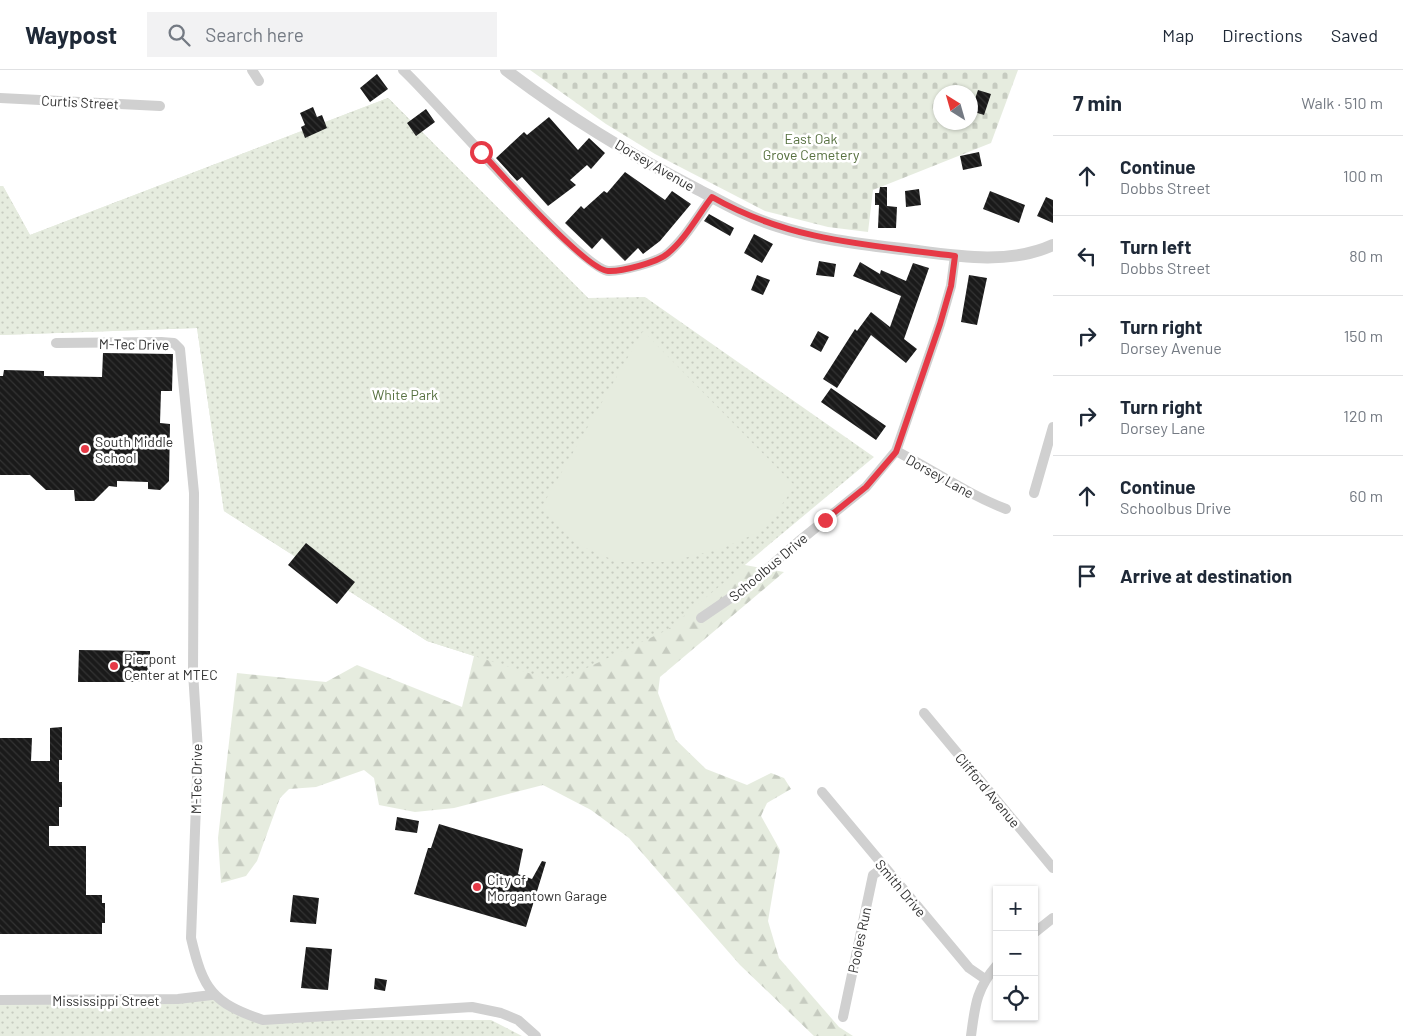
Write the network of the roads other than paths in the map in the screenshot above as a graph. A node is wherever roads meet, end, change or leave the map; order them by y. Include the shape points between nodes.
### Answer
1 (252, 70) edge
2 (403, 70) edge
3 (506, 70) edge
4 (258, 81) dead end
5 (0, 98) edge
6 (160, 106) dead end
7 (712, 197) junction
8 (1053, 245) edge
9 (955, 256) junction
10 (56, 343) dead end
11 (1053, 427) edge
12 (896, 452) junction
13 (1034, 493) dead end
14 (1006, 509) dead end
15 (701, 618) dead end
16 (924, 713) dead end
17 (822, 792) dead end
18 (884, 867) junction
19 (1053, 868) edge
20 (1053, 918) edge
21 (1037, 931) edge
22 (993, 969) edge
23 (984, 979) junction
24 (212, 995) junction
25 (0, 1000) edge
26 (842, 1017) dead end
27 (536, 1036) edge
28 (971, 1036) edge

1 - 4 street
2 - 7 street via 587,261 608,272 666,255
3 - 7 street, Dorsey Avenue via 546,100 633,155
5 - 6 street, Curtis Street
7 - 9 street, Dorsey Avenue via 741,214 799,233
8 - 9 street, Dorsey Avenue via 1023,254
9 - 12 street, Dorsey Lane via 951,286 940,324
10 - 24 street, M-Tec Drive via 161,342 174,343 180,349 194,493 193,672 198,751 191,938 196,960
11 - 13 street
12 - 14 street, Dorsey Lane via 926,466 970,494
12 - 15 street, Schoolbus Drive via 866,487 748,586
16 - 19 street, Clifford Avenue
17 - 18 street, Smith Drive
18 - 23 street, Smith Drive via 969,968
18 - 26 street, Pooles Run via 873,876
20 - 21 street
22 - 23 street
23 - 28 street via 978,994
24 - 25 street, Mississippi Street via 170,1000
24 - 27 street via 246,1015 263,1020 428,1009 490,1010 518,1020

